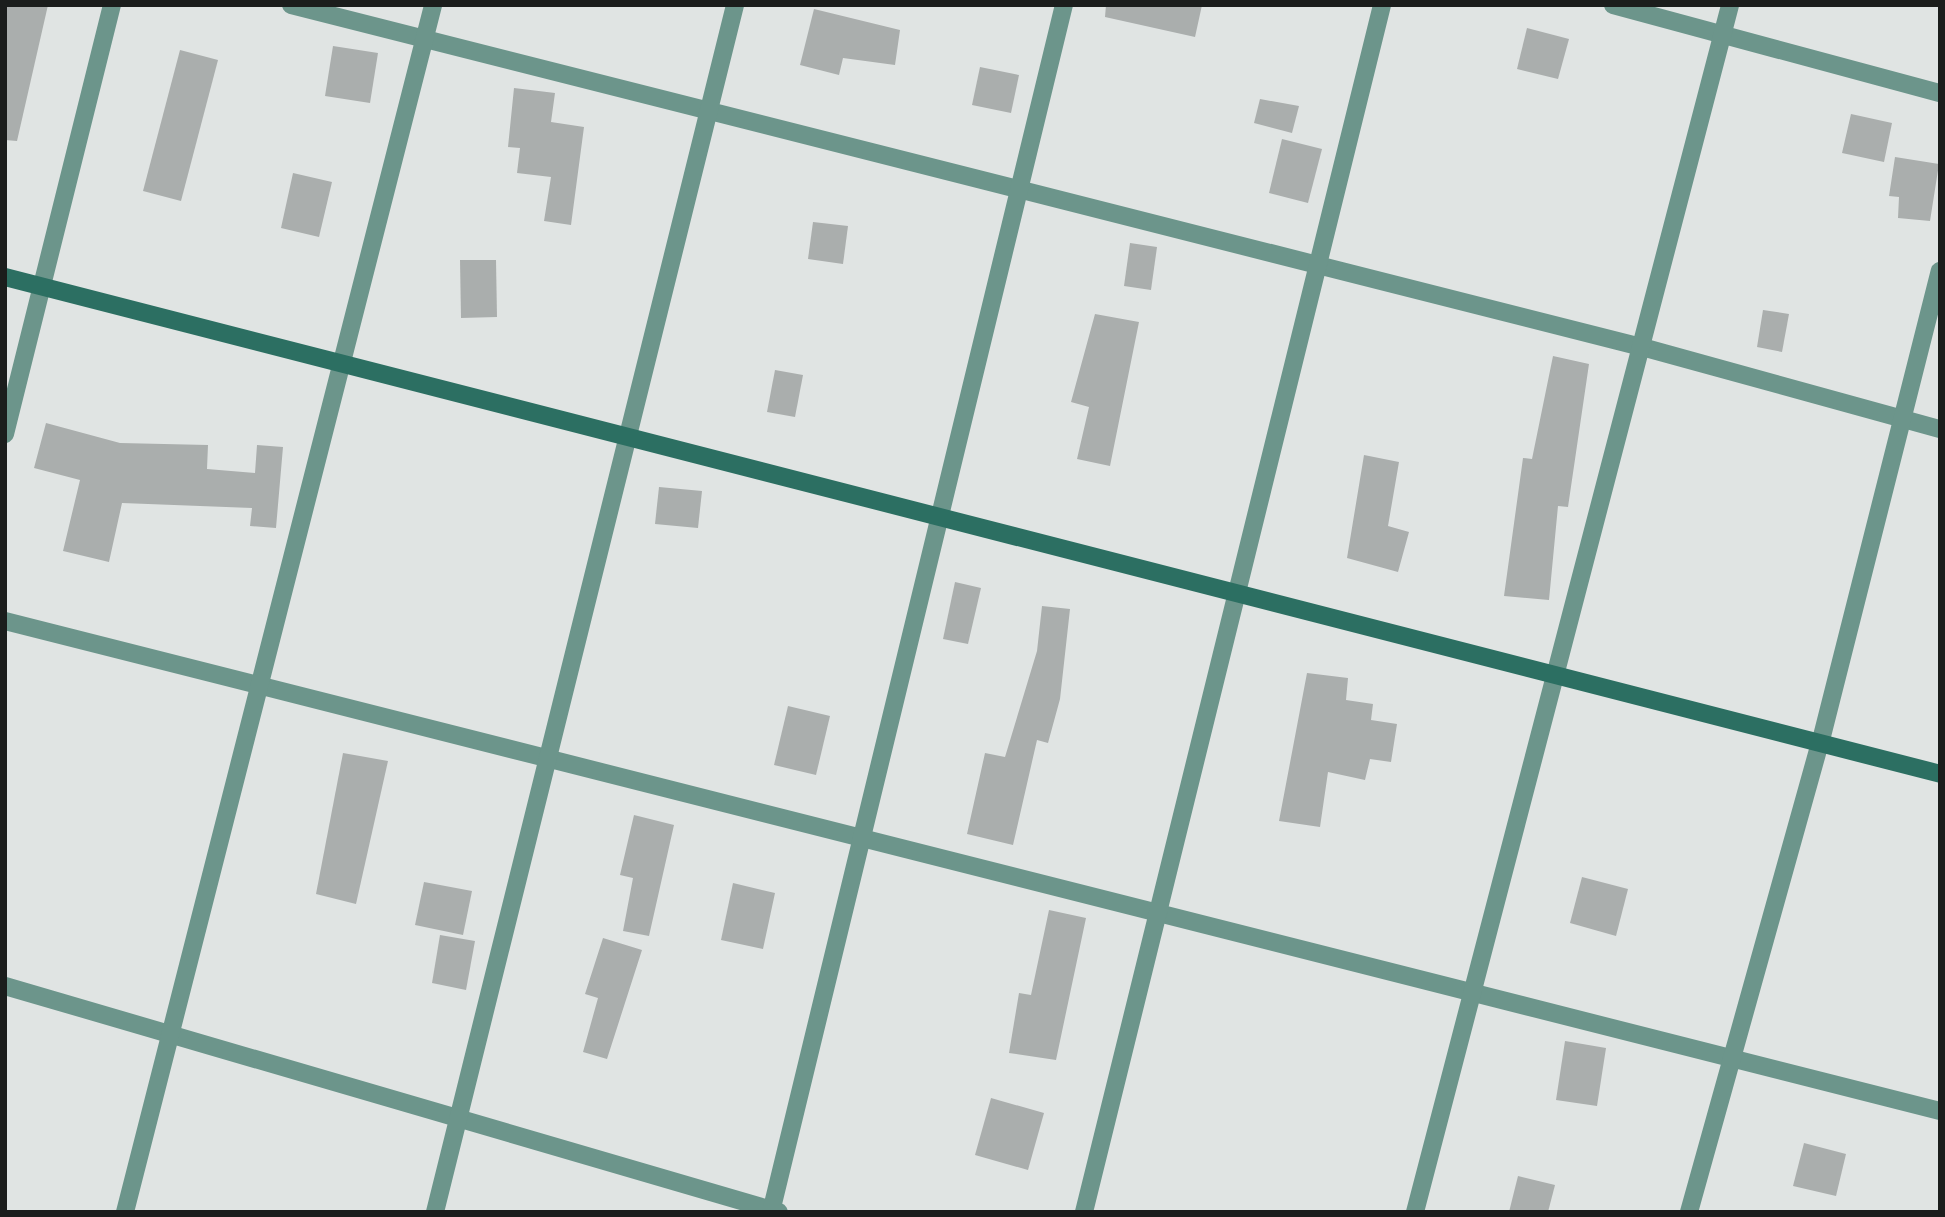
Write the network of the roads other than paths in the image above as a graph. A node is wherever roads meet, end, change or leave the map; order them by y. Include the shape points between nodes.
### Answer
1 (112, 5) edge
2 (291, 5) edge
3 (433, 5) edge
4 (735, 5) edge
5 (1064, 5) edge
6 (1382, 5) edge
7 (1613, 5) edge
8 (1730, 5) edge
9 (1723, 34) junction
10 (425, 38) junction
11 (1940, 93) edge
12 (708, 111) junction
13 (1018, 191) junction
14 (1317, 266) junction
15 (1940, 271) edge
16 (5, 277) edge
17 (44, 287) junction
18 (1642, 347) junction
19 (342, 364) junction
20 (1903, 419) junction
21 (1940, 429) edge
22 (5, 434) edge
23 (632, 437) junction
24 (942, 514) junction
25 (1238, 593) junction
26 (5, 621) edge
27 (1557, 676) junction
28 (258, 685) junction
29 (1820, 744) junction
30 (551, 759) junction
31 (1940, 774) edge
32 (863, 839) junction
33 (1158, 914) junction
34 (5, 986) edge
35 (1468, 992) junction
36 (169, 1034) junction
37 (1731, 1058) junction
38 (1940, 1111) edge
39 (459, 1118) junction
40 (774, 1211) edge
41 (125, 1212) edge
42 (435, 1212) edge
43 (1084, 1212) edge
44 (1415, 1212) edge
45 (1689, 1212) edge

1 - 17 street
2 - 10 street
3 - 10 street
4 - 12 street
5 - 13 street
6 - 14 street
7 - 9 street
8 - 9 street
9 - 11 street
9 - 18 street
10 - 12 street
10 - 19 street
12 - 13 street
12 - 23 street
13 - 14 street
13 - 24 street
14 - 18 street
14 - 25 street
15 - 20 street
16 - 17 main road
17 - 19 main road
17 - 22 street
18 - 20 street
18 - 27 street
19 - 23 main road
19 - 28 street
20 - 21 street
20 - 29 street
23 - 24 main road
23 - 30 street
24 - 25 main road
24 - 32 street
25 - 27 main road
25 - 33 street
26 - 28 street
27 - 29 main road
27 - 35 street
28 - 30 street
28 - 36 street
29 - 31 main road
29 - 37 street
30 - 32 street
30 - 39 street
32 - 33 street
32 - 40 street
33 - 35 street
33 - 43 street
34 - 36 street
35 - 37 street
35 - 44 street
36 - 39 street
36 - 41 street
37 - 38 street
37 - 45 street
39 - 40 street
39 - 42 street

